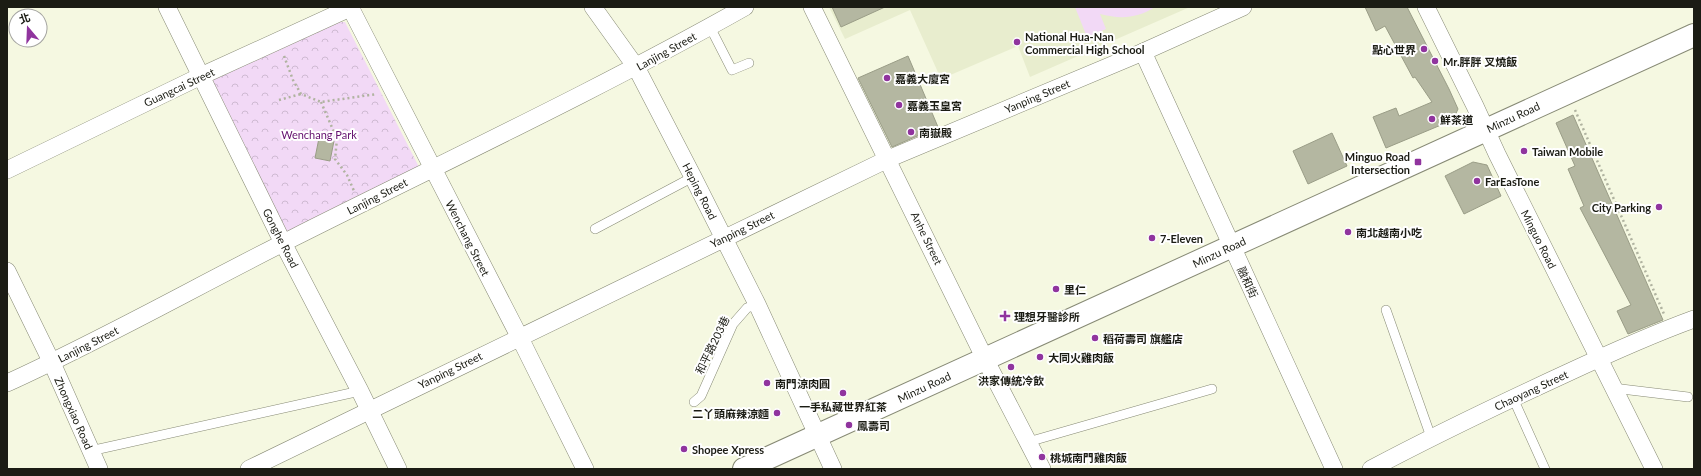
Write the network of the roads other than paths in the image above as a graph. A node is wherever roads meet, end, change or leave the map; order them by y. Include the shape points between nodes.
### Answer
1 (167, 7) edge
2 (351, 7) edge
3 (594, 7) edge
4 (745, 7) edge
5 (812, 7) edge
6 (1243, 7) edge
7 (1426, 7) edge
8 (710, 27) junction
9 (1694, 35) edge
10 (1143, 52) junction
11 (749, 63) dead end
12 (636, 67) junction
13 (201, 76) junction
14 (1486, 130) junction
15 (888, 158) junction
16 (433, 168) junction
17 (7, 170) edge
18 (693, 177) junction
19 (595, 229) dead end
20 (723, 238) junction
21 (283, 243) junction
22 (1232, 246) junction
23 (7, 271) edge
24 (757, 304) junction
25 (1386, 310) dead end
26 (1694, 318) edge
27 (519, 336) junction
28 (1599, 358) junction
29 (985, 359) junction
30 (52, 363) junction
31 (7, 383) edge
32 (1613, 388) junction
33 (1212, 389) dead end
34 (360, 391) junction
35 (1688, 397) dead end
36 (1513, 398) junction
37 (694, 402) dead end
38 (369, 410) junction
39 (817, 436) junction
40 (1431, 437) junction
41 (1028, 442) junction
42 (90, 451) junction
43 (99, 469) edge
44 (249, 469) edge
45 (398, 469) edge
46 (585, 469) edge
47 (744, 469) edge
48 (833, 469) edge
49 (1042, 469) edge
50 (1334, 469) edge
51 (1371, 469) edge
52 (1545, 469) edge
53 (1654, 469) edge

1 - 13 street, Gonghe Road
2 - 13 street, Guangcai Street
2 - 16 street, Wenchang Street
3 - 12 street, Heping Road
4 - 8 street, Lanjing Street
5 - 15 street, Anhe Street
6 - 10 street, Yanping Street
7 - 14 street, Minguo Road
8 - 11 lane via 732,70
8 - 12 street, Lanjing Street
9 - 14 main road, Minzu Road
10 - 15 street, Yanping Street
10 - 22 street, 融和街
12 - 16 street, Lanjing Street
12 - 18 street, Heping Road
13 - 17 street, Guangcai Street
13 - 21 street, Gonghe Road
14 - 22 main road, Minzu Road
14 - 28 street, Minguo Road
15 - 20 street, Yanping Street
15 - 29 street, Anhe Street
16 - 21 street, Lanjing Street
16 - 27 street, Wenchang Street
18 - 19 lane
18 - 20 street, Heping Road
20 - 24 street, Heping Road
20 - 27 street, Yanping Street
21 - 30 street, Lanjing Street
21 - 34 street, Gonghe Road
22 - 29 main road, Minzu Road
22 - 50 street, 融和街
23 - 30 street, Zhongxiao Road
24 - 37 lane, 和平路203巷 via 747,308 734,324 701,396
24 - 39 street, Heping Road
25 - 40 lane
26 - 28 street, Chaoyang Street
27 - 38 street, Yanping Street
27 - 46 street, Wenchang Street
28 - 32 street, Minguo Road
28 - 36 street, Chaoyang Street
29 - 39 main road, Minzu Road
29 - 41 street, Anhe Street
30 - 31 street, Lanjing Street
30 - 42 street, Zhongxiao Road
32 - 35 lane
32 - 53 street, Minguo Road
33 - 41 lane
34 - 38 street, Gonghe Road
34 - 42 lane
36 - 40 street, Chaoyang Street
36 - 52 lane
38 - 44 street, Yanping Street
38 - 45 street, Gonghe Road
39 - 47 main road, Minzu Road
39 - 48 street, Heping Road
40 - 51 street, Chaoyang Street
41 - 49 street, Anhe Street
42 - 43 street, Zhongxiao Road

